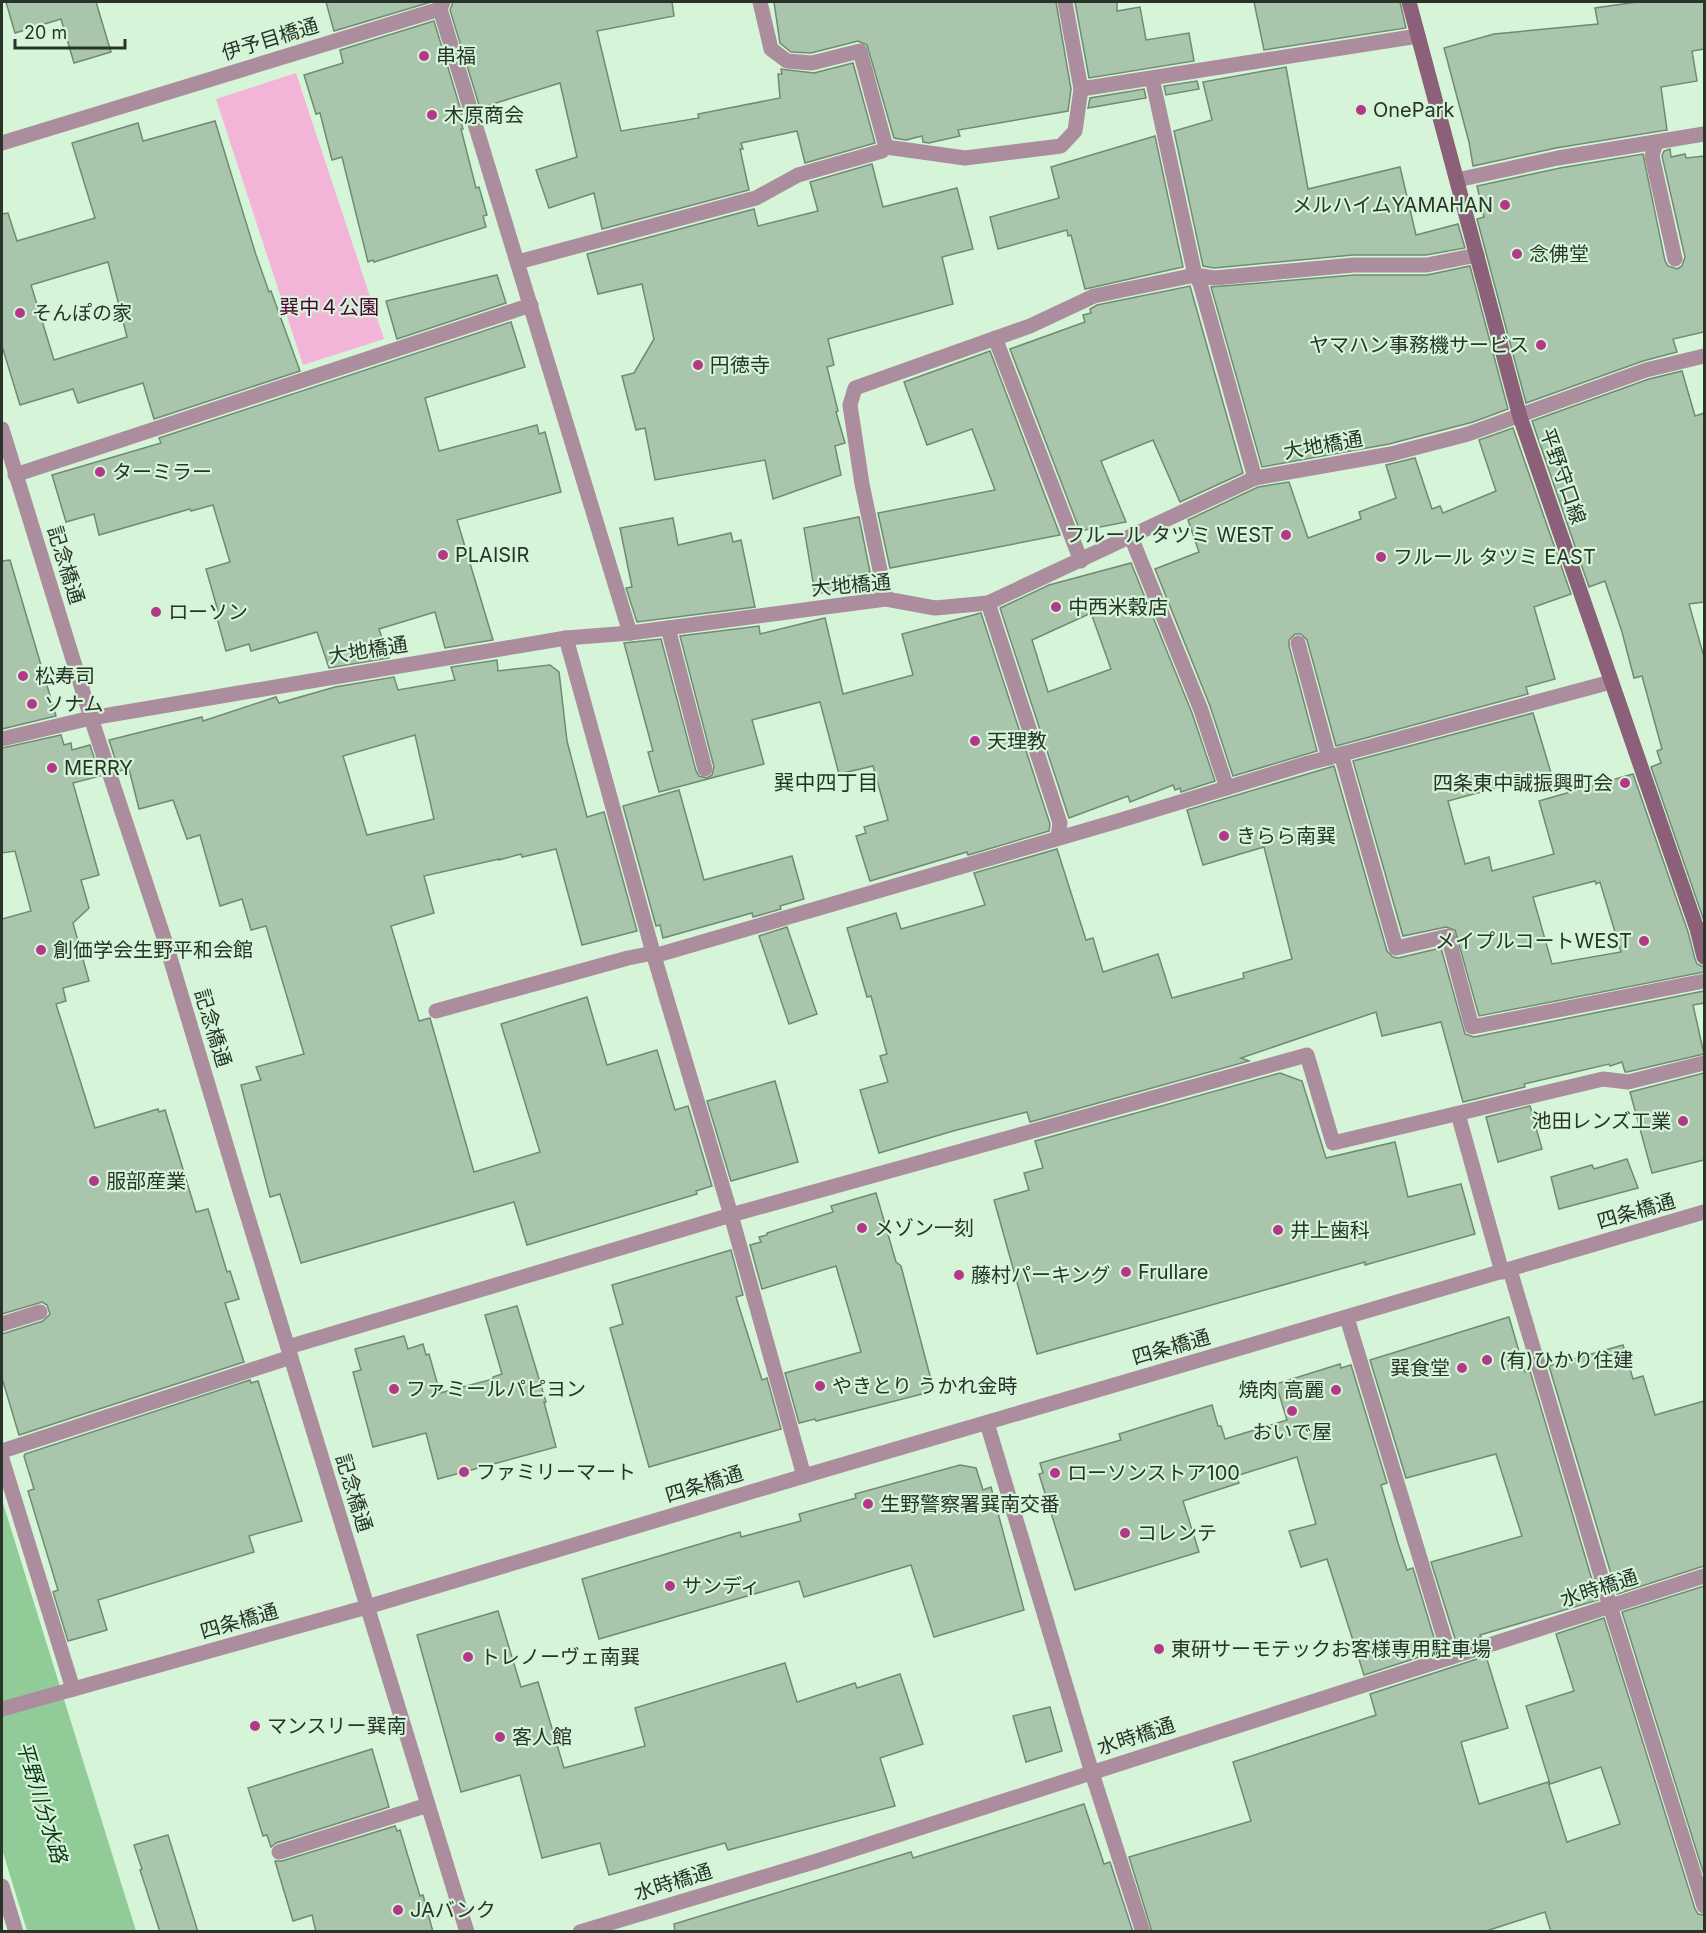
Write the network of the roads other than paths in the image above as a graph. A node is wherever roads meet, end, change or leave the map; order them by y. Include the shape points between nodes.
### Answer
1 (760, 2) edge
2 (1065, 2) edge
3 (1408, 2) edge
4 (441, 5) edge
5 (1418, 36) junction
6 (1152, 78) junction
7 (1081, 89) junction
8 (1704, 135) edge
9 (1656, 142) junction
10 (2, 143) edge
11 (886, 147) junction
12 (1457, 180) junction
13 (1477, 255) junction
14 (1676, 259) dead end
15 (518, 262) junction
16 (1195, 275) junction
17 (531, 305) junction
18 (995, 338) junction
19 (1704, 356) edge
20 (1520, 417) junction
21 (2, 429) edge
22 (10, 473) edge
23 (1255, 478) junction
24 (1131, 537) junction
25 (1081, 561) junction
26 (886, 599) junction
27 (988, 603) junction
28 (668, 628) junction
29 (630, 633) junction
30 (566, 638) junction
31 (1298, 643) dead end
32 (1611, 682) junction
33 (92, 718) junction
34 (2, 738) edge
35 (1335, 756) junction
36 (705, 769) dead end
37 (1227, 788) junction
38 (1058, 837) junction
39 (1701, 929) edge
40 (653, 955) junction
41 (1704, 957) edge
42 (1704, 981) edge
43 (436, 1011) dead end
44 (1704, 1063) edge
45 (1458, 1114) junction
46 (1704, 1212) edge
47 (731, 1215) junction
48 (1506, 1271) junction
49 (40, 1312) dead end
50 (1347, 1318) junction
51 (2, 1324) edge
52 (289, 1352) junction
53 (987, 1423) junction
54 (2, 1451) edge
55 (2, 1459) edge
56 (804, 1476) junction
57 (1704, 1576) edge
58 (367, 1606) junction
59 (1610, 1606) junction
60 (1450, 1657) junction
61 (73, 1689) junction
62 (2, 1709) edge
63 (1092, 1773) junction
64 (428, 1805) junction
65 (279, 1852) dead end
66 (2, 1886) edge
67 (1704, 1906) edge
68 (16, 1932) edge
69 (466, 1932) edge
70 (580, 1932) edge
71 (1143, 1932) edge

1 - 11 street via 771,49 787,61 812,63 860,51
2 - 7 street
3 - 5 main road, 平野守口線
4 - 10 street, 伊予目橋通
4 - 15 street
5 - 6 street
5 - 12 main road, 平野守口線
6 - 7 street
6 - 16 street
7 - 11 street via 1075,131 1060,146 965,158
8 - 9 street
9 - 12 street
9 - 14 street via 1652,156
11 - 15 street via 798,175 756,198
12 - 13 main road, 平野守口線
13 - 16 street via 1427,265 1354,265 1214,278
13 - 20 main road, 平野守口線
15 - 17 street
16 - 18 street via 1094,297
16 - 23 street
17 - 22 street
17 - 29 street
18 - 25 street
18 - 26 street via 855,387 850,405
19 - 20 street, 大地橋通 via 1646,370
20 - 23 street, 大地橋通 via 1391,454
20 - 32 main road, 平野守口線
21 - 22 street, 記念橋通
22 - 33 street, 記念橋通
23 - 24 street, 大地橋通
24 - 25 street, 大地橋通
24 - 37 street via 1201,710
25 - 27 street, 大地橋通
26 - 27 street, 大地橋通 via 935,608
26 - 28 street, 大地橋通
27 - 38 street via 1060,824
28 - 29 street, 大地橋通
28 - 36 street
29 - 30 street, 大地橋通
30 - 33 street, 大地橋通
30 - 40 street
31 - 35 street
32 - 35 street
32 - 39 main road, 平野守口線
33 - 34 street, 大地橋通
33 - 52 street, 記念橋通 via 165,941
35 - 37 street
35 - 42 street via 1396,948 1448,936 1472,1027
37 - 38 street
38 - 40 street
39 - 41 main road, 平野守口線
40 - 43 street via 616,961
40 - 47 street
44 - 45 street via 1628,1082 1603,1079
45 - 47 street via 1333,1143 1307,1055
45 - 48 street
46 - 48 street, 四条橋通
47 - 52 street
47 - 56 street
48 - 50 street, 四条橋通
48 - 59 street
49 - 51 street
50 - 53 street, 四条橋通
50 - 60 street
52 - 54 street
52 - 58 street, 記念橋通
53 - 56 street, 四条橋通
53 - 63 street
55 - 61 street
56 - 58 street, 四条橋通
57 - 59 street, 水時橋通
58 - 61 street, 四条橋通
58 - 64 street, 記念橋通
59 - 60 street, 水時橋通
59 - 67 street
60 - 63 street, 水時橋通
61 - 62 street, 四条橋通
63 - 70 street, 水時橋通
63 - 71 street
64 - 65 street
64 - 69 street, 記念橋通
66 - 68 street

